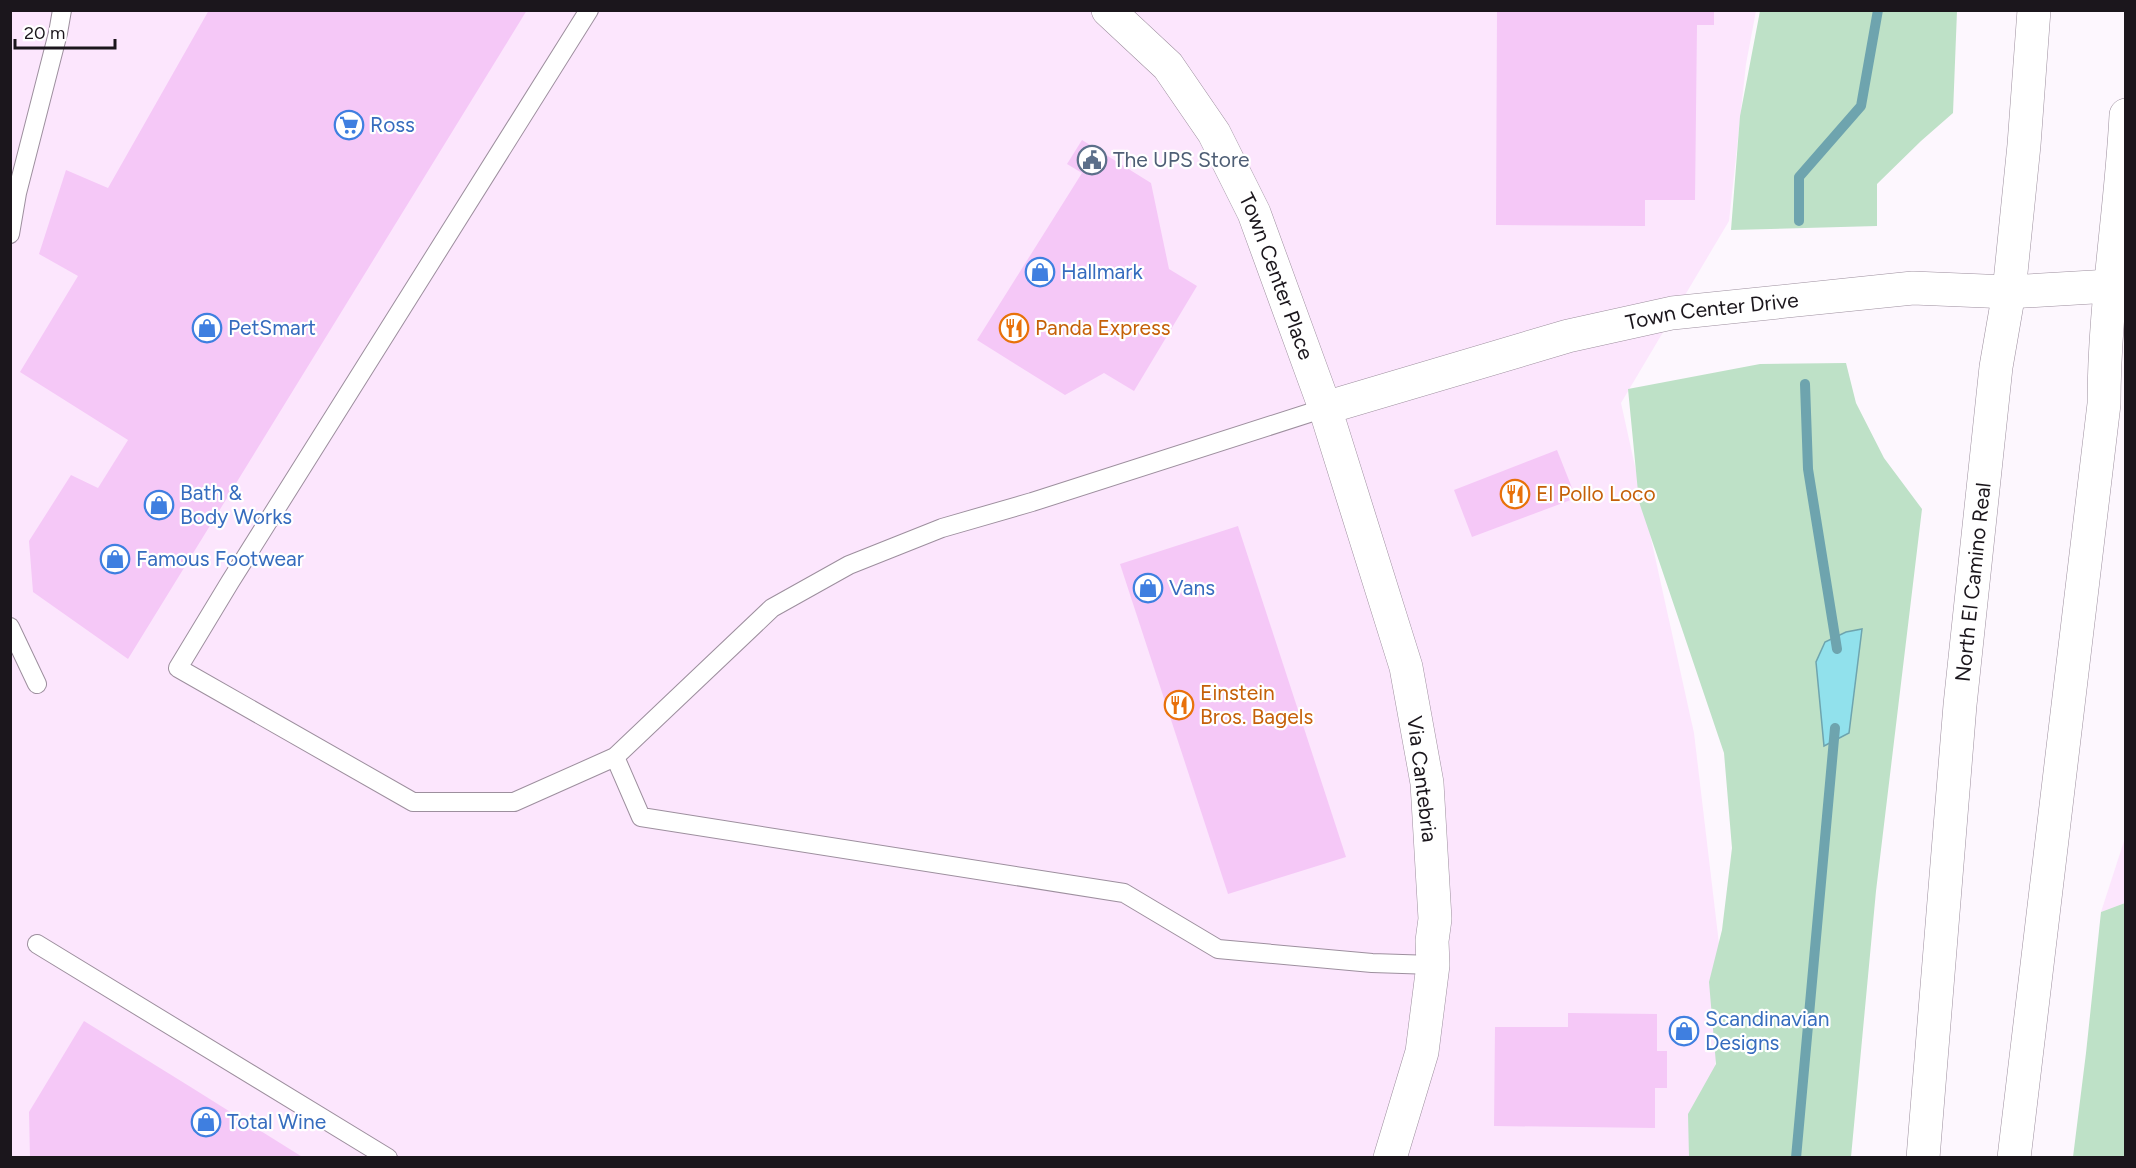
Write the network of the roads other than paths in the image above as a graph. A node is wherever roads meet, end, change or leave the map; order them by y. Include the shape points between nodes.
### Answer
1 (62, 10) edge
2 (590, 10) edge
3 (1108, 10) edge
4 (2034, 10) edge
5 (2126, 115) edge
6 (10, 234) edge
7 (2110, 286) junction
8 (2009, 292) junction
9 (1324, 408) junction
10 (10, 627) edge
11 (37, 684) dead end
12 (615, 757) junction
13 (37, 944) dead end
14 (1433, 965) junction
15 (388, 1158) edge
16 (1389, 1158) edge
17 (1923, 1158) edge
18 (2014, 1158) edge

1 - 6 lane
2 - 12 lane via 178,668 413,802 514,802
3 - 9 main road, Town Center Place via 1168,66 1214,133 1254,213
4 - 8 main road, North El Camino Real
5 - 7 main road
7 - 8 main road, Town Center Drive
7 - 18 main road via 2104,404
8 - 9 main road, Town Center Drive via 1913,288 1672,313 1568,336
8 - 17 main road, North El Camino Real via 1996,367 1960,705
9 - 12 lane via 942,528 849,565 772,608
9 - 14 main road, Via Cantebria via 1406,667 1427,783 1435,919
10 - 11 lane
12 - 14 lane via 641,817 1124,893 1218,949
13 - 15 lane
14 - 16 main road, Via Cantebria via 1422,1052

